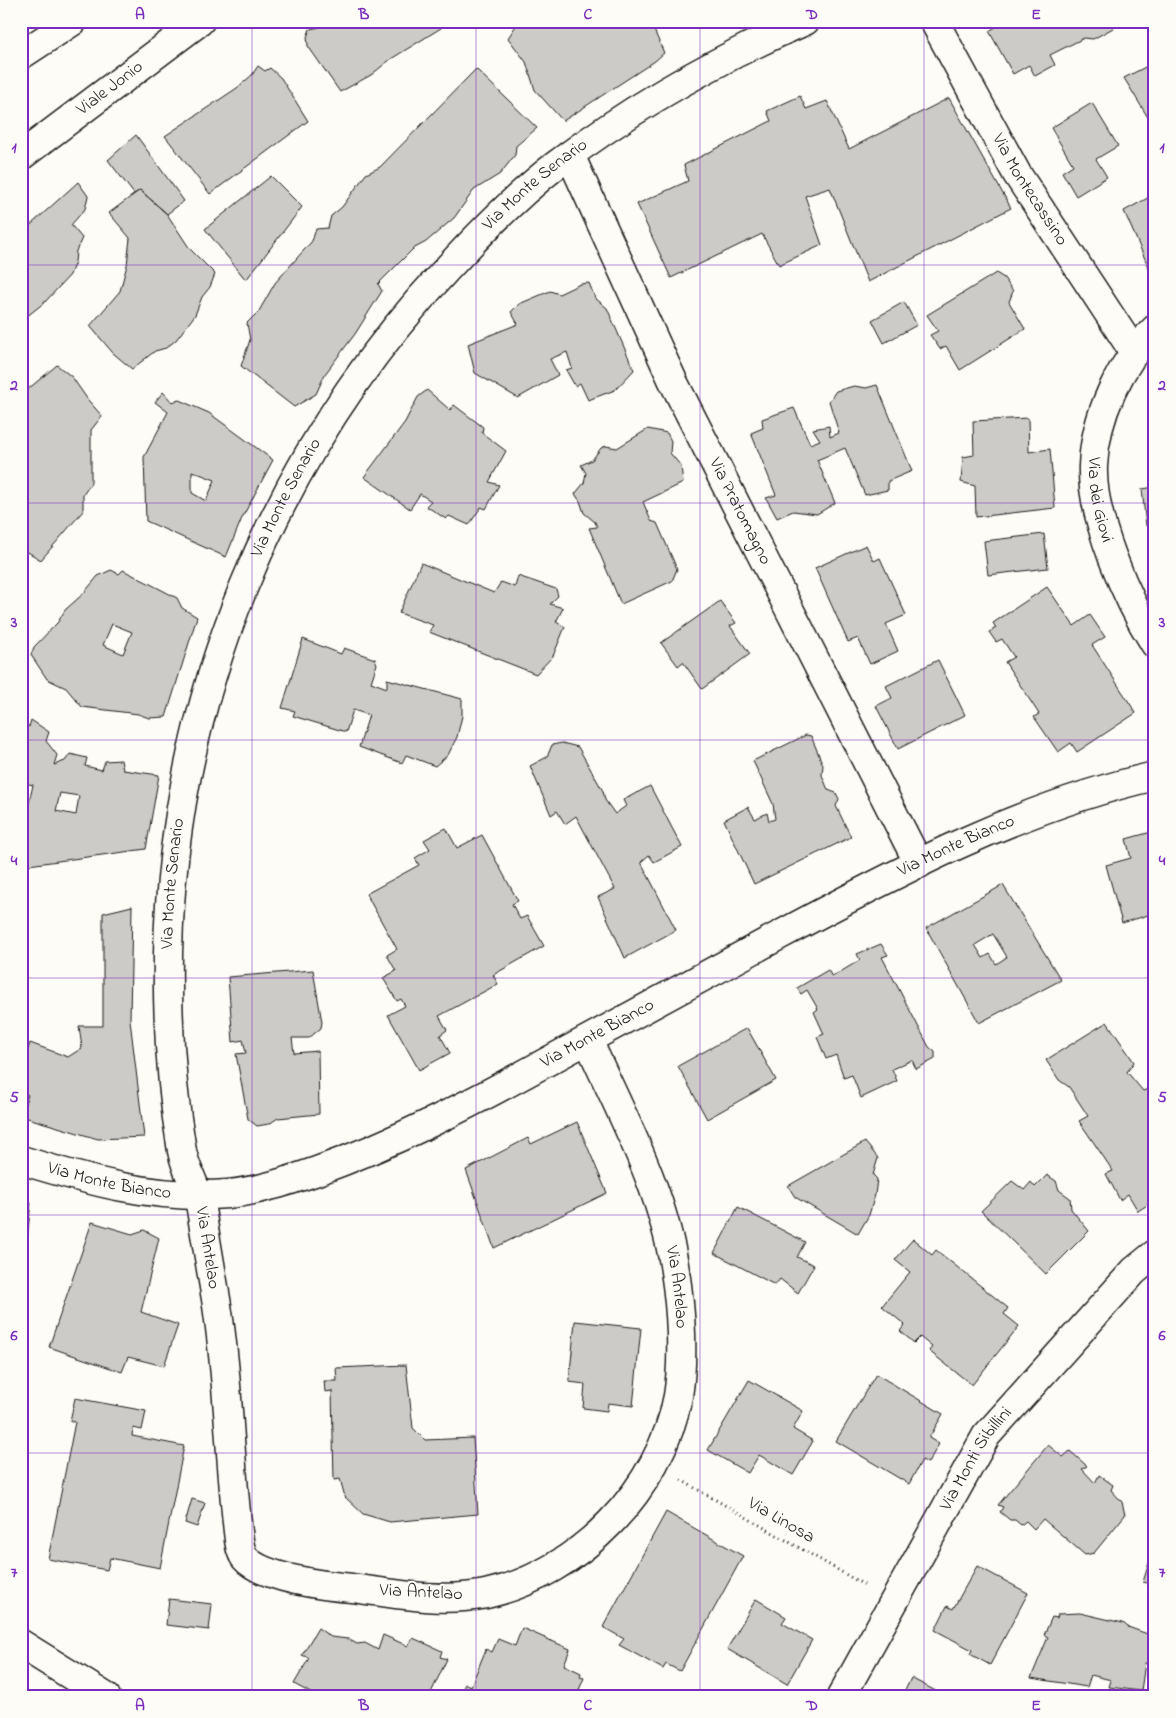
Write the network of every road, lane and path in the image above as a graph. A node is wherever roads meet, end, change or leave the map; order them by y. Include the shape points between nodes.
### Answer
1 (73, 21) edge
2 (200, 21) edge
3 (805, 21) edge
4 (934, 21) edge
5 (21, 55) edge
6 (570, 155) junction
7 (21, 156) edge
8 (1155, 329) edge
9 (1134, 352) junction
10 (1155, 644) edge
11 (1155, 776) edge
12 (919, 864) junction
13 (588, 1040) junction
14 (21, 1160) edge
15 (198, 1195) junction
16 (1155, 1254) edge
17 (652, 1463) junction
18 (895, 1603) junction
19 (21, 1644) edge
20 (106, 1697) edge
21 (841, 1697) edge

1 - 5 street
2 - 7 street, Viale Jonio
3 - 6 street, Via Monte Senario via 732,54 676,85
4 - 9 street, Via Montecassino via 1017,174
6 - 12 street, Via Pratomagno via 673,381
6 - 15 street, Via Monte Senario via 467,246 403,318 353,385 327,422 287,492 260,549 217,657 195,740 179,826 168,949 173,1068 182,1154
8 - 9 street, Via dei Giovi
9 - 10 street, Via dei Giovi via 1105,410 1096,438 1093,475 1115,561 1135,611
11 - 12 street, Via Monte Bianco via 1055,805
12 - 13 street, Via Monte Bianco via 848,898
13 - 15 street, Via Monte Bianco via 465,1106 369,1151 272,1186 228,1194
13 - 17 street, Via Antelao via 644,1164 676,1272 680,1379 670,1426
14 - 15 street, Via Monte Bianco via 109,1185
15 - 17 street, Via Antelao via 220,1337 239,1540 244,1557 251,1563 274,1573 330,1586 428,1597 484,1594 537,1576 587,1544 631,1499
16 - 18 street, Via Monti Sibillini via 1134,1272 986,1436
17 - 18 path, Via Linosa
18 - 21 street, Via Monti Sibillini
19 - 20 street

